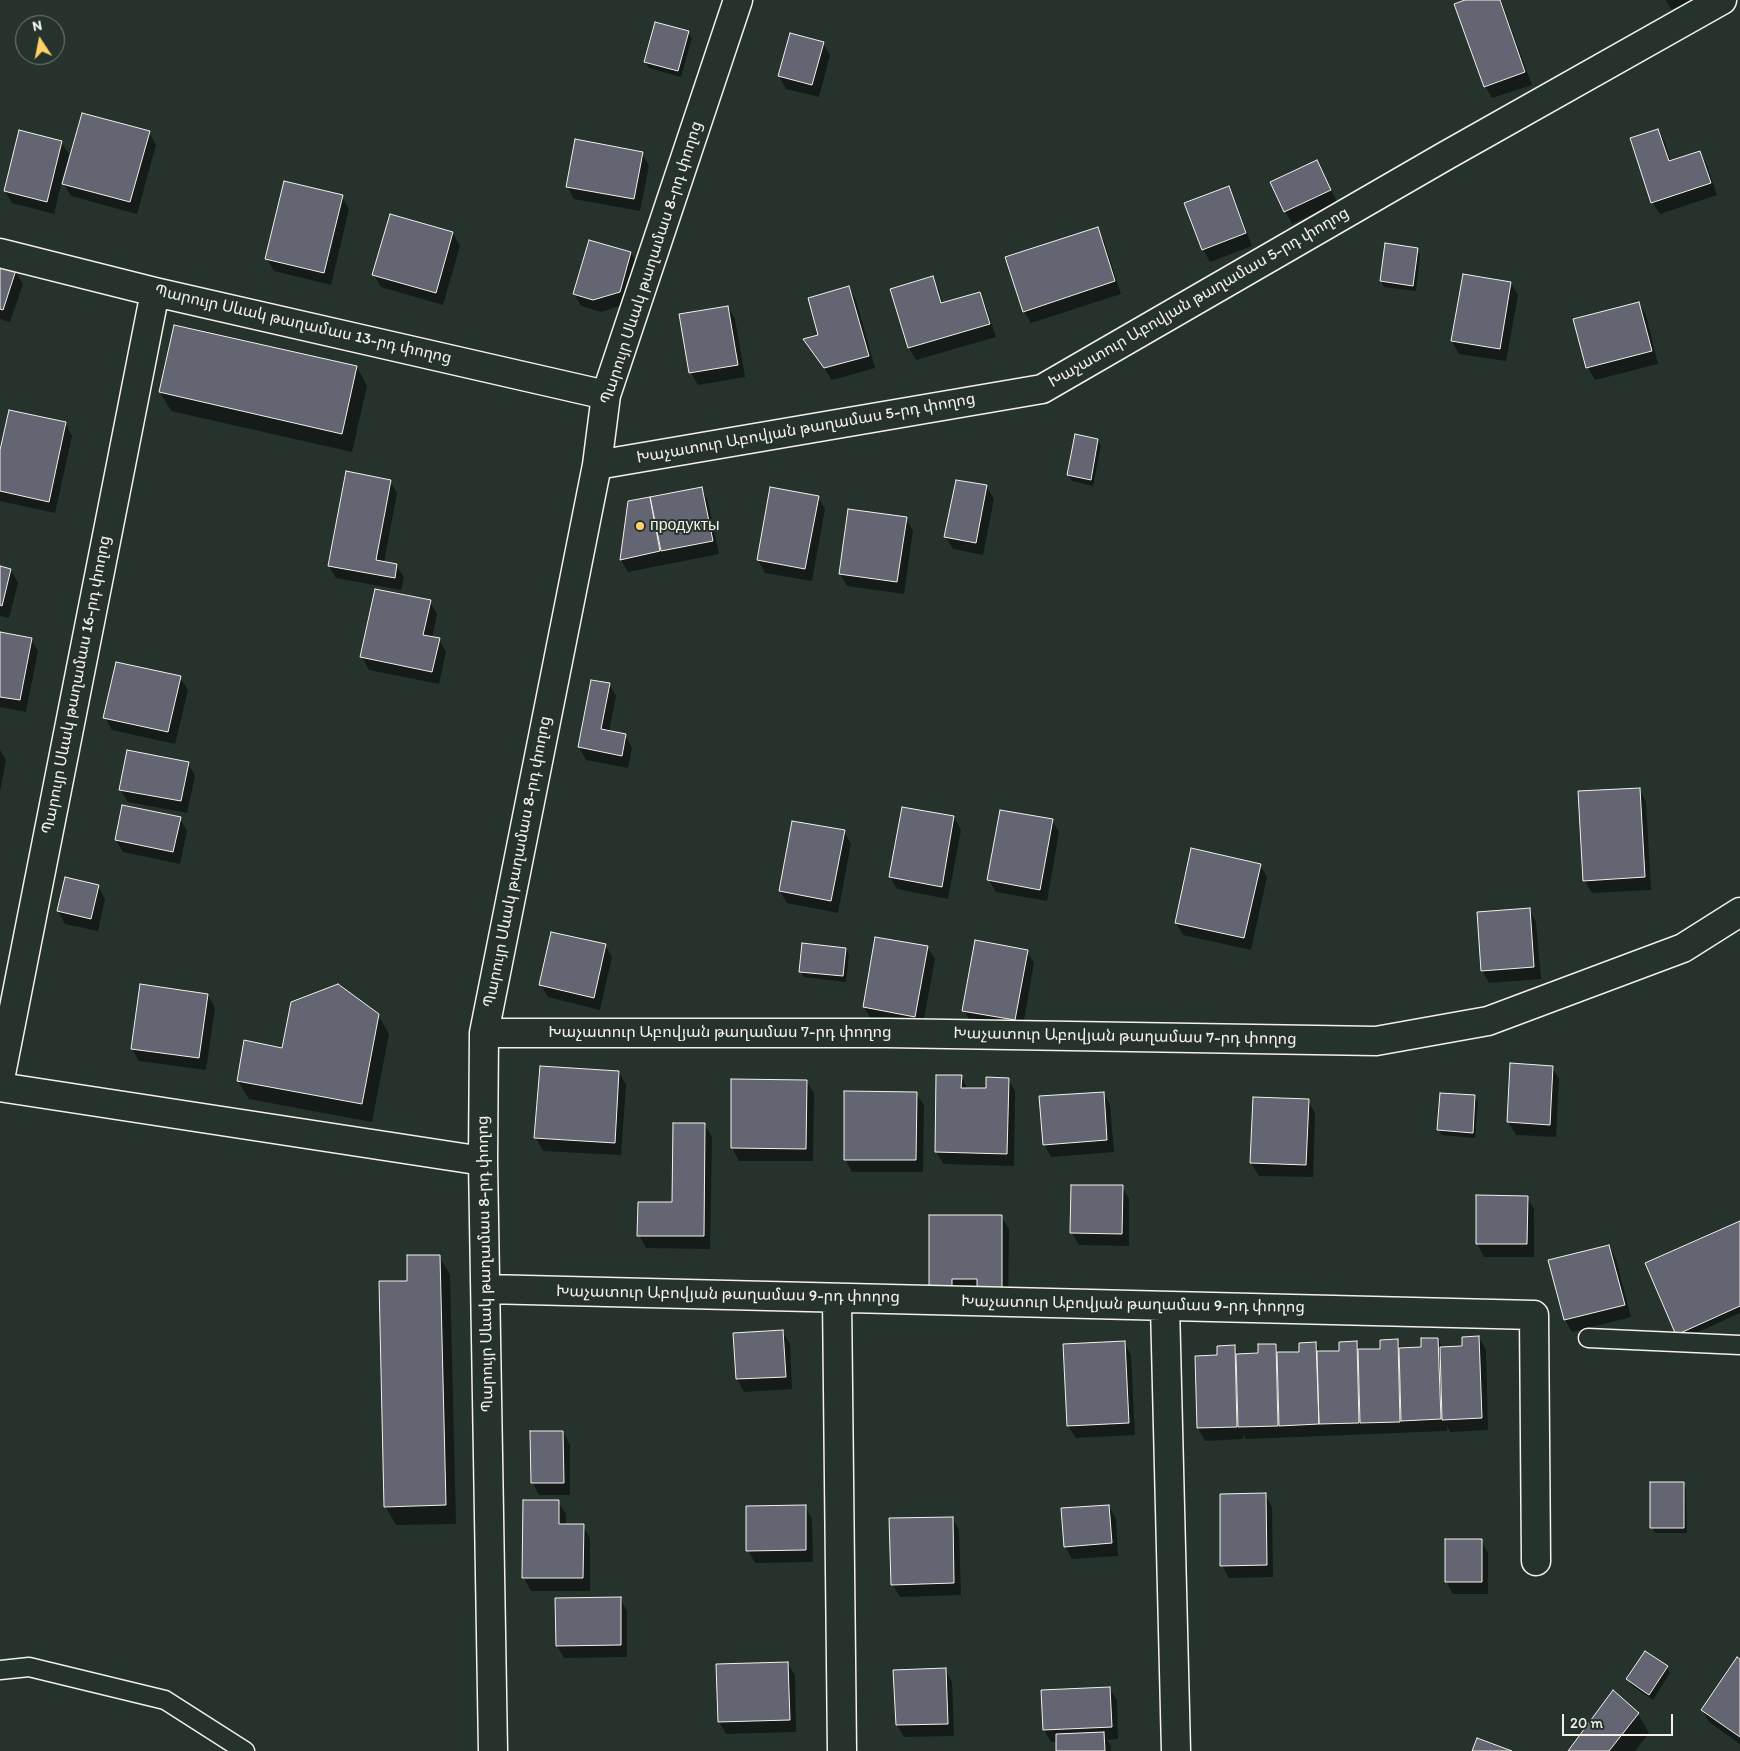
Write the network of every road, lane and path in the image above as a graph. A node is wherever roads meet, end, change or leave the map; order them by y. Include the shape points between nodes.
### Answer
1 (738, 0) edge
2 (1722, 0) edge
3 (0, 253) edge
4 (155, 292) junction
5 (606, 395) junction
6 (597, 465) junction
7 (1740, 912) edge
8 (484, 1033) junction
9 (0, 1079) edge
10 (0, 1087) edge
11 (483, 1161) junction
12 (486, 1290) junction
13 (836, 1298) junction
14 (1165, 1306) junction
15 (1588, 1338) dead end
16 (1740, 1345) edge
17 (1536, 1561) dead end
18 (0, 1670) edge
19 (245, 1751) edge
20 (493, 1751) edge
21 (842, 1751) edge
22 (1176, 1751) edge

1 - 5 street, Պարույր Սևակ թաղամաս 8-րդ փողոց
2 - 6 street, Խաչատուր Աբովյան թաղամաս 5-րդ փողոց via 1042,389
3 - 4 street, Պարույր Սևակ թաղամաս 13-րդ փողոց
4 - 5 street, Պարույր Սևակ թաղամաս 13-րդ փողոց
4 - 9 street, Պարույր Սևակ թաղամաս 16-րդ փողոց
5 - 6 street, Պարույր Սևակ թաղամաս 8-րդ փողոց
6 - 8 street, Պարույր Սևակ թաղամաս 8-րդ փողոց
7 - 8 street, Խաչատուր Աբովյան թաղամաս 7-րդ փողոց via 1683,948 1488,1021 1376,1041 887,1033
8 - 11 street, Պարույր Սևակ թաղամաս 8-րդ փողոց
10 - 11 street
11 - 12 street, Պարույր Սևակ թաղամաս 8-րդ փողոց
12 - 13 street, Խաչատուր Աբովյան թաղամաս 9-րդ փողոց
12 - 20 street, Պարույր Սևակ թաղամաս 8-րդ փողոց
13 - 14 street, Խաչատուր Աբովյան թաղամաս 9-րդ փողոց
13 - 21 street
14 - 17 street, Խաչատուր Աբովյան թաղամաս 9-րդ փողոց via 1534,1315
14 - 22 street
15 - 16 lane
18 - 19 lane via 29,1667 165,1700

